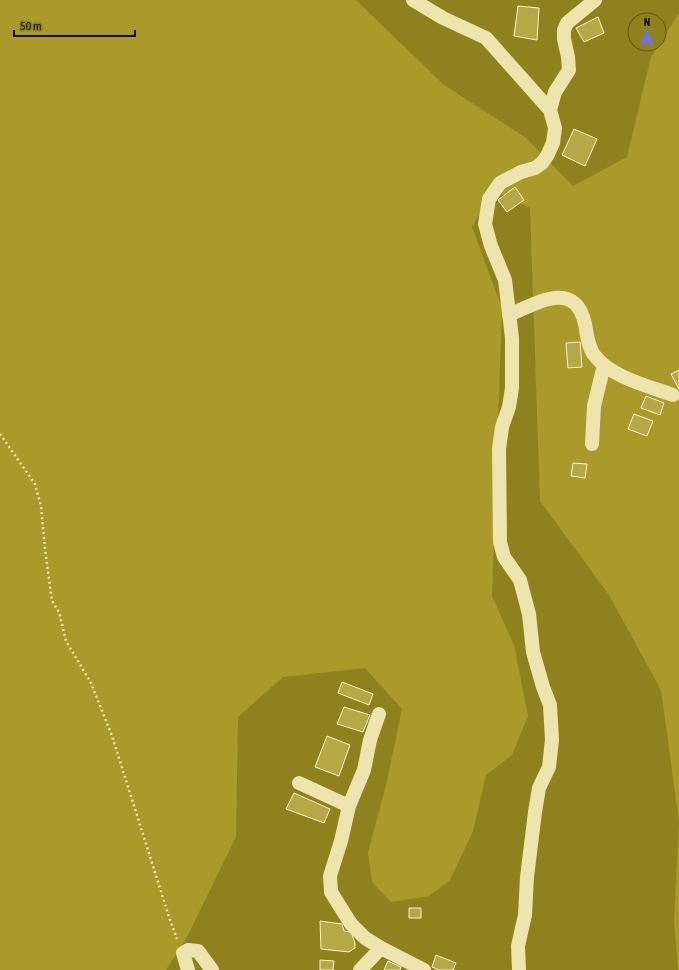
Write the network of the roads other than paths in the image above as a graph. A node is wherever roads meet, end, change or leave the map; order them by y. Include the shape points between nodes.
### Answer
1 (413, 0) edge
2 (591, 1) edge
3 (550, 110) junction
4 (509, 315) junction
5 (604, 365) junction
6 (673, 395) dead end
7 (592, 444) dead end
8 (379, 714) dead end
9 (299, 783) dead end
10 (349, 806) junction
11 (381, 948) junction
12 (188, 970) edge
13 (212, 970) edge
14 (360, 970) edge
15 (424, 970) edge
16 (519, 970) edge

1 - 3 street via 443,18 486,38
2 - 3 street via 567,23 564,30 569,70 555,92
3 - 4 street via 555,128 553,144 545,159 535,168 500,183 489,199 485,224 505,280
4 - 5 street via 540,301 563,297 572,301 584,320 594,355
4 - 16 street via 512,338 512,388 499,448 500,542 504,557 520,580 529,614 533,652 550,705 552,740 549,767 539,788 535,812 525,915 518,946
5 - 6 street via 634,381
5 - 7 street via 594,406
8 - 10 street via 364,770
9 - 10 street
10 - 11 street via 330,876 331,892 351,924 365,938
11 - 14 street
11 - 15 street
12 - 13 street via 183,953 188,950 198,951

